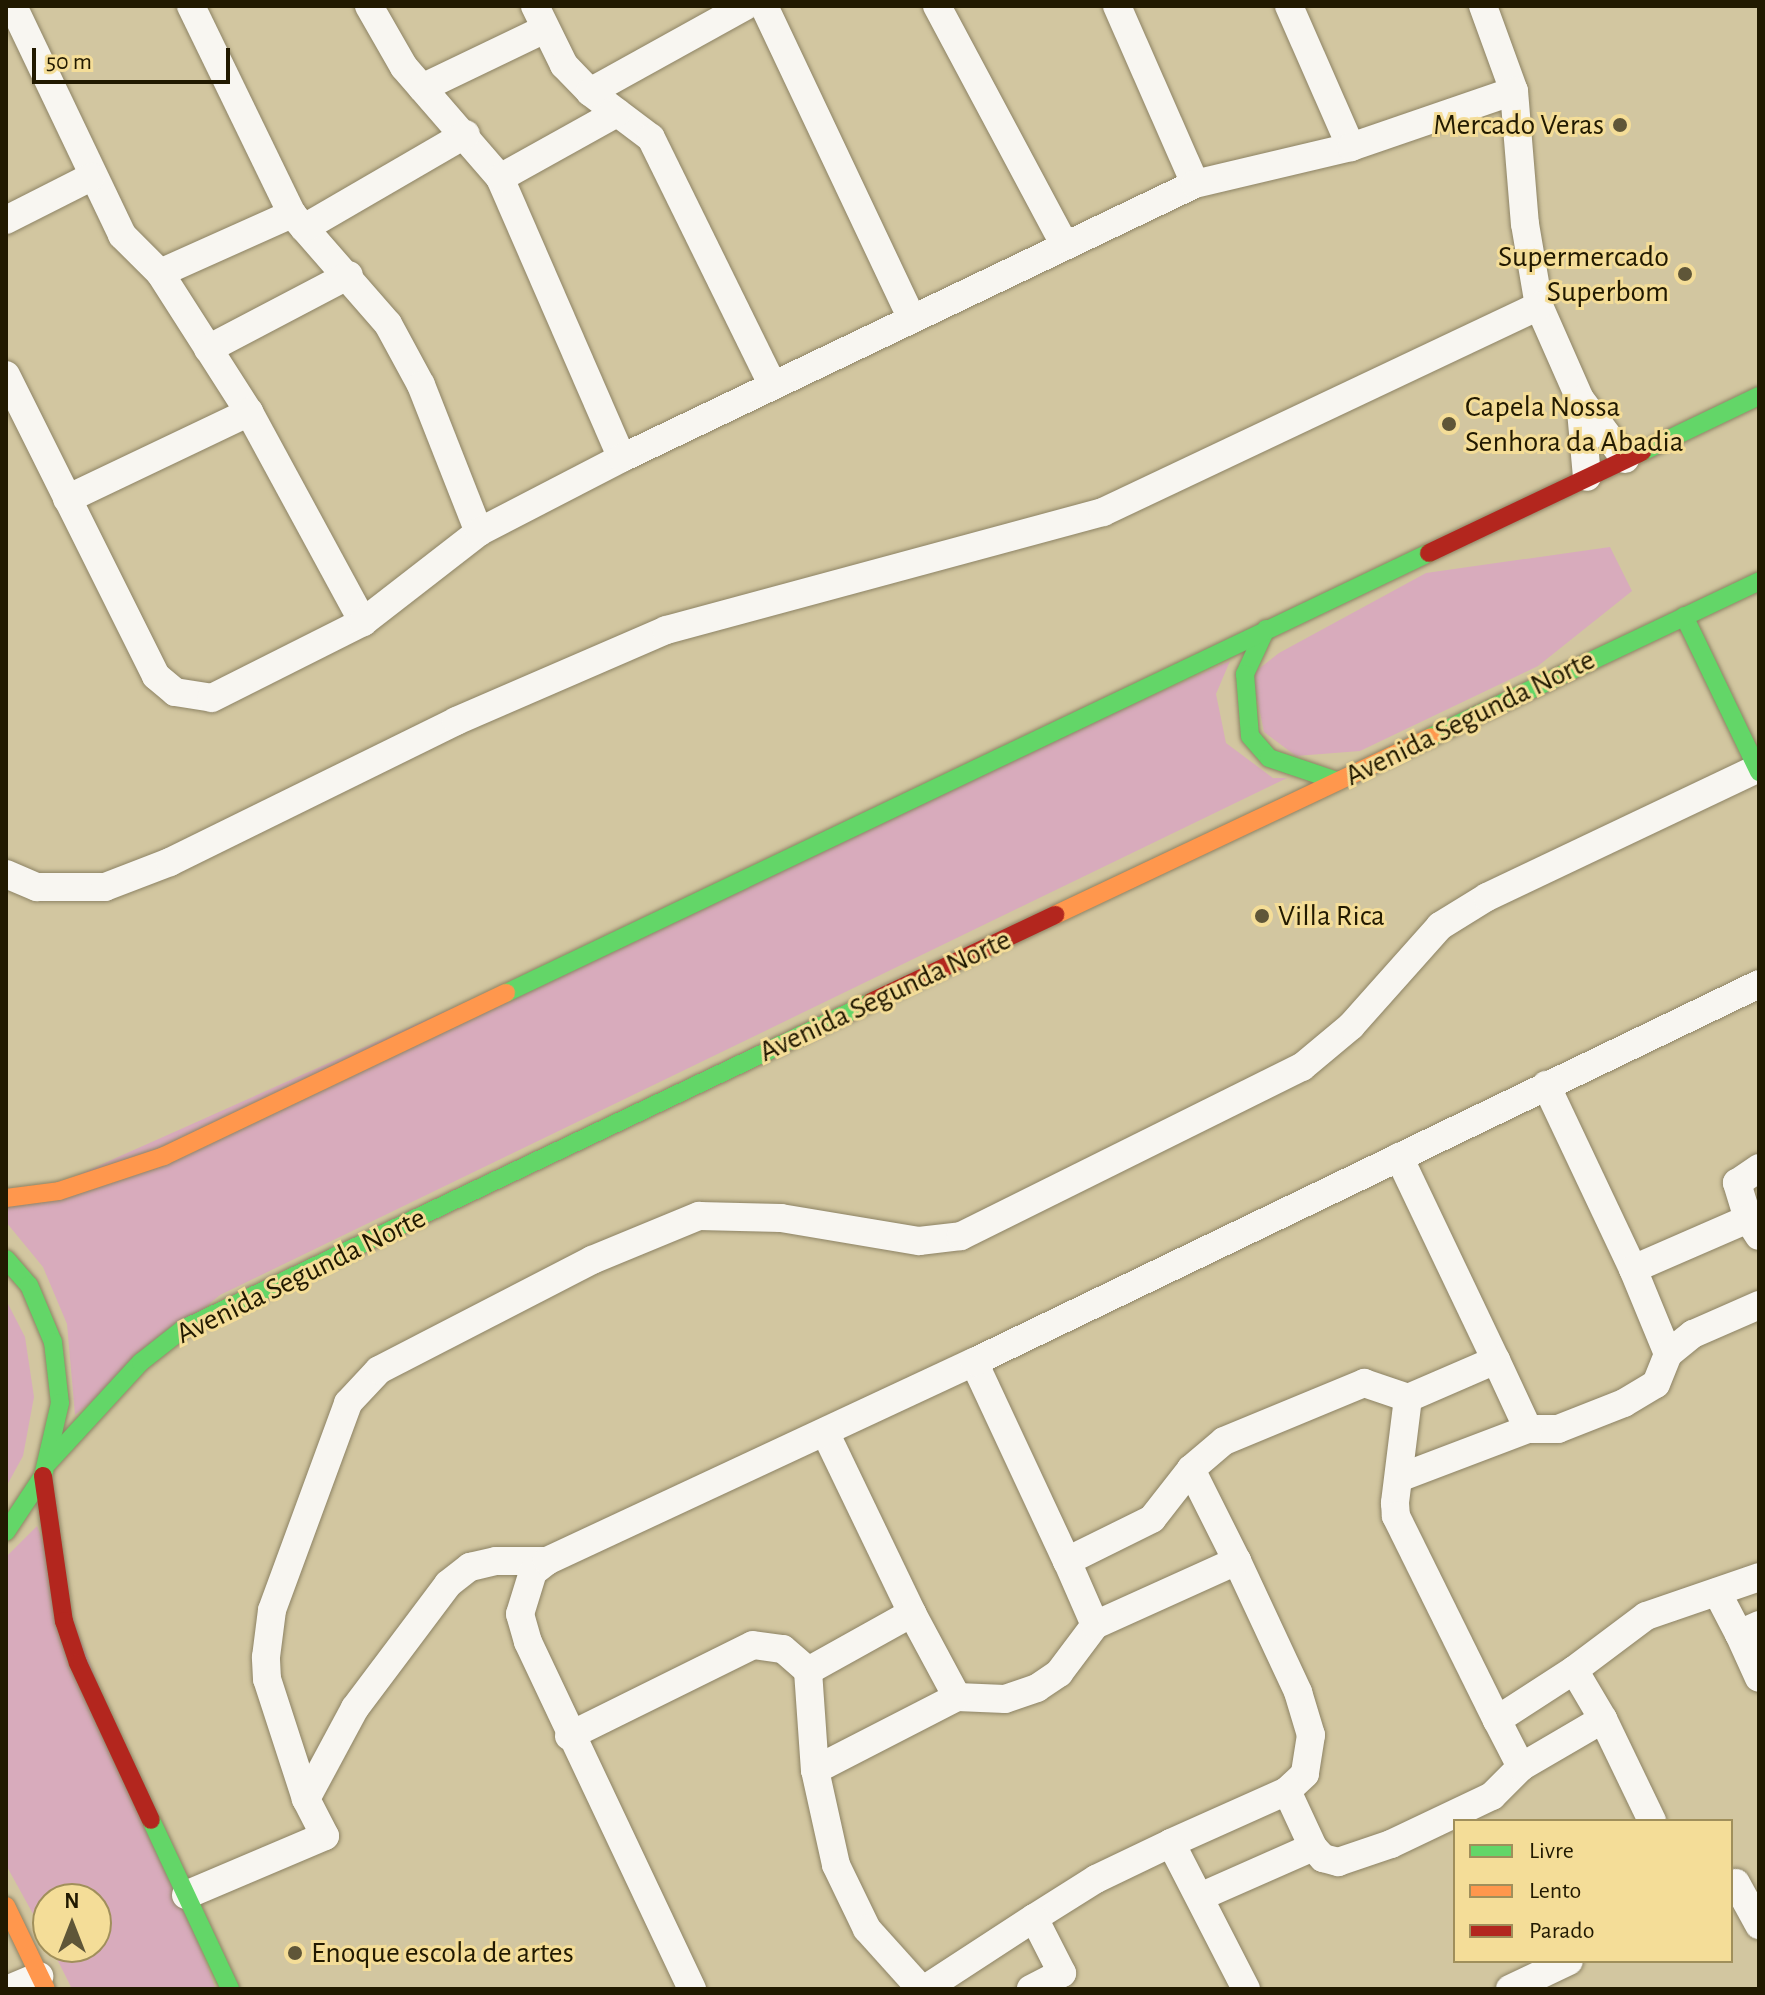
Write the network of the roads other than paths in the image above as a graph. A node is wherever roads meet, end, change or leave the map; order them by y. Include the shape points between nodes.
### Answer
1 (13, 6) edge
2 (191, 6) edge
3 (369, 6) edge
4 (745, 6) edge
5 (764, 6) edge
6 (937, 6) edge
7 (1117, 6) edge
8 (1289, 6) edge
9 (1483, 6) edge
10 (540, 17) edge
11 (422, 88) junction
12 (1514, 91) junction
13 (590, 92) junction
14 (617, 113) junction
15 (466, 134) junction
16 (1351, 147) junction
17 (91, 177) junction
18 (500, 178) junction
19 (1195, 184) junction
20 (6, 220) edge
21 (298, 221) junction
22 (1065, 246) junction
23 (160, 273) junction
24 (349, 275) junction
25 (1539, 306) junction
26 (912, 319) junction
27 (208, 349) junction
28 (6, 375) edge
29 (773, 386) junction
30 (1759, 396) edge
31 (1580, 399) junction
32 (249, 412) junction
33 (622, 458) junction
34 (1625, 459) junction
35 (1587, 477) junction
36 (67, 499) junction
37 (479, 532) junction
38 (1759, 581) edge
39 (1684, 616) junction
40 (363, 622) junction
41 (1266, 629) junction
42 (1758, 771) edge
43 (1337, 781) junction
44 (6, 874) edge
45 (1759, 984) edge
46 (1546, 1085) junction
47 (1399, 1157) junction
48 (1759, 1168) edge
49 (6, 1198) edge
50 (1754, 1228) edge
51 (6, 1259) edge
52 (1633, 1269) junction
53 (1759, 1305) edge
54 (1668, 1354) junction
55 (1496, 1360) junction
56 (974, 1362) junction
57 (1408, 1398) junction
58 (1528, 1429) junction
59 (825, 1432) junction
60 (1191, 1469) junction
61 (45, 1470) junction
62 (1399, 1478) junction
63 (6, 1532) edge
64 (547, 1561) junction
65 (1067, 1561) junction
66 (1237, 1561) junction
67 (1759, 1577) edge
68 (1717, 1592) junction
69 (912, 1613) junction
70 (1095, 1625) junction
71 (1749, 1629) edge
72 (1574, 1670) junction
73 (808, 1671) junction
74 (1759, 1678) edge
75 (957, 1697) junction
76 (1603, 1719) junction
77 (1497, 1720) junction
78 (569, 1736) junction
79 (1521, 1767) junction
80 (815, 1770) junction
81 (1287, 1791) junction
82 (306, 1799) junction
83 (1651, 1819) edge
84 (1171, 1843) junction
85 (1313, 1847) junction
86 (1742, 1879) edge
87 (186, 1895) junction
88 (1202, 1896) junction
89 (6, 1906) edge
90 (1034, 1918) junction
91 (1759, 1925) edge
92 (1565, 1963) edge
93 (1065, 1981) edge
94 (42, 1983) edge
95 (9, 1989) edge
96 (230, 1989) edge
97 (692, 1989) edge
98 (923, 1989) edge
99 (1031, 1989) edge
100 (1246, 1989) edge
101 (1510, 1989) edge

1 - 17 street
2 - 21 street
3 - 11 street via 387,45
4 - 13 street
5 - 26 street
6 - 22 street
7 - 19 street
8 - 16 street
9 - 12 street
10 - 11 street
10 - 13 street via 564,65
11 - 15 street
12 - 16 street
12 - 25 street via 1525,224
13 - 14 street
14 - 18 street
14 - 29 street via 651,138
15 - 18 street
15 - 21 street
16 - 19 street
17 - 20 street
17 - 23 street via 122,235
18 - 33 street
19 - 22 street
21 - 23 street
21 - 24 street
22 - 26 street
23 - 27 street
24 - 27 street
24 - 37 street via 388,324 421,385
25 - 31 street
25 - 44 street via 1103,512 666,630 456,721 170,862 105,887 37,887
26 - 29 street
27 - 32 street
28 - 36 street
29 - 33 street
30 - 34 main road
31 - 34 street
31 - 35 street
32 - 36 street
32 - 40 street
33 - 37 street
34 - 35 main road
35 - 41 main road
36 - 40 street via 156,676 175,692 212,698
37 - 40 street
38 - 39 main road, Avenida Segunda Norte
39 - 42 main road
39 - 43 main road, Avenida Segunda Norte
41 - 43 main road via 1245,674 1250,736 1269,758
41 - 49 main road via 164,1156 59,1191
42 - 82 street via 1487,897 1440,926 1351,1026 1302,1067 961,1236 919,1241 781,1218 699,1216 592,1260 379,1370 348,1403 272,1610 267,1679
43 - 61 main road, Avenida Segunda Norte via 183,1329 141,1362
45 - 46 street
46 - 47 street
46 - 52 street
47 - 55 street
47 - 56 street
48 - 50 street via 1737,1183
50 - 52 street
51 - 61 main road via 29,1285 53,1342 60,1403
52 - 54 street
53 - 54 street via 1693,1334
54 - 58 street via 1656,1384 1624,1403 1558,1429
55 - 57 street
55 - 58 street
56 - 59 street
56 - 65 street
57 - 60 street via 1398,1390 1364,1383 1224,1441
57 - 62 street
58 - 62 street
59 - 64 street
59 - 69 street
60 - 65 street via 1152,1519
60 - 66 street
61 - 63 main road
61 - 87 main road via 61,1607 73,1649
62 - 77 street via 1396,1516
64 - 78 street via 533,1572 520,1614
64 - 82 street via 483,1564 448,1584 355,1708
65 - 70 street
66 - 70 street
66 - 81 street via 1292,1677 1311,1735 1305,1774
67 - 68 street
68 - 71 street
68 - 72 street via 1646,1616
69 - 73 street
69 - 75 street
70 - 75 street via 1059,1673 1037,1688 1005,1699
71 - 74 street
72 - 76 street
72 - 77 street
73 - 78 street via 783,1649 753,1645
73 - 80 street
75 - 80 street
76 - 79 street
76 - 83 street
77 - 79 street
78 - 97 street
79 - 85 street via 1492,1796 1391,1844 1338,1862 1323,1858
80 - 98 street via 836,1865 860,1917
81 - 84 street
81 - 85 street
82 - 87 street via 325,1836
84 - 88 street
84 - 90 street via 1096,1879
85 - 88 street
86 - 91 street
87 - 96 main road
88 - 100 street
89 - 94 main road
90 - 93 street
90 - 98 street
92 - 101 street
93 - 99 street
94 - 95 street

